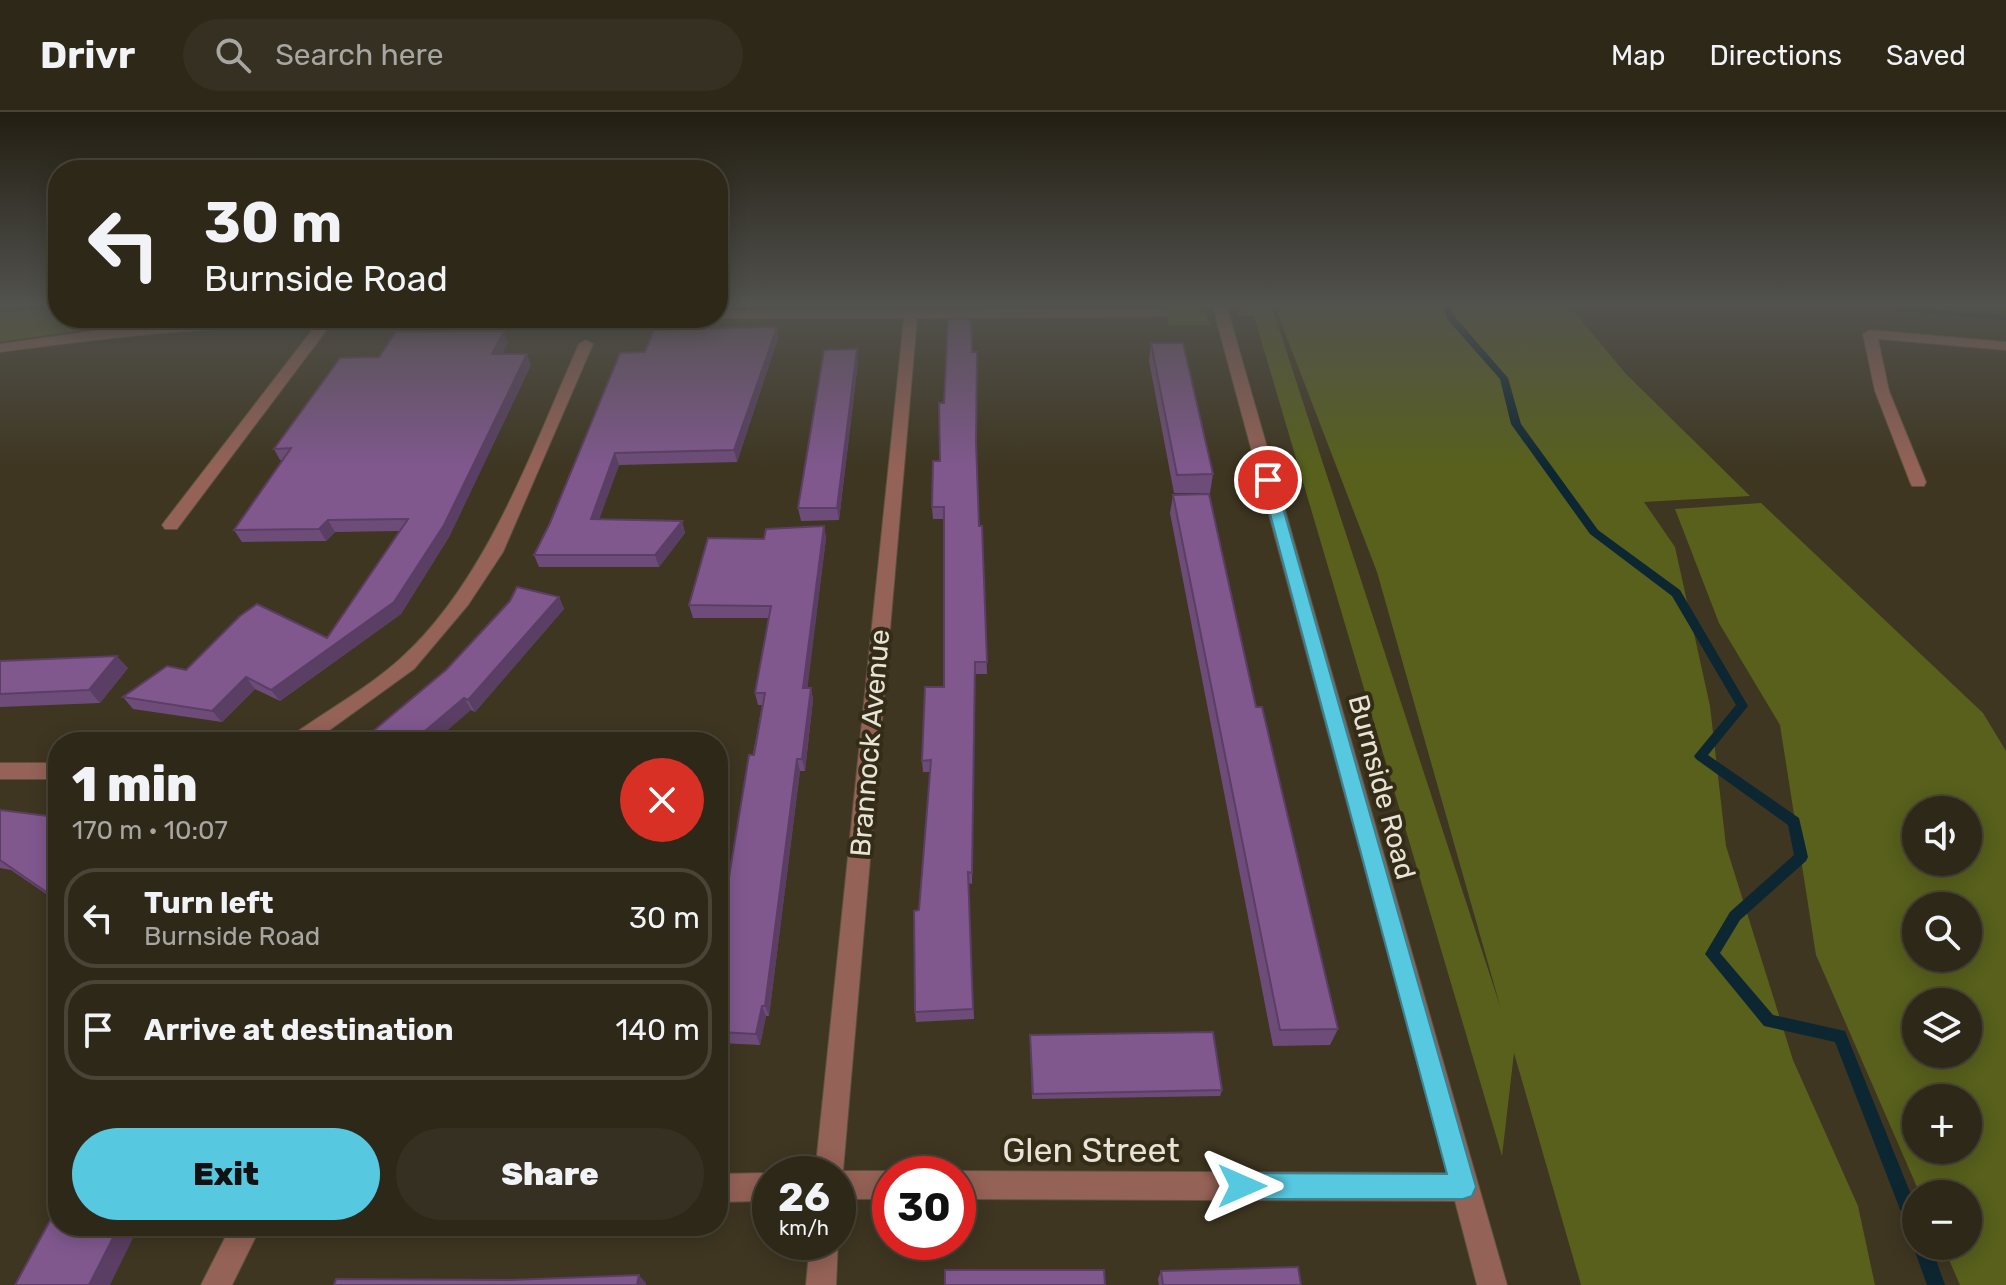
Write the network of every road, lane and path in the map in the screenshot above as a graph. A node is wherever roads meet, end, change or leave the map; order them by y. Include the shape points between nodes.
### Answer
1 (298, 359) edge
2 (579, 359) edge
3 (907, 359) edge
4 (1234, 359) edge
5 (1875, 359) edge
6 (1918, 482) dead end
7 (171, 525) dead end
8 (312, 732) edge
9 (0, 771) edge
10 (48, 771) edge
11 (831, 1156) edge
12 (976, 1185) edge
13 (752, 1187) edge
14 (1463, 1187) junction
15 (728, 1188) edge
16 (242, 1236) edge
17 (823, 1260) edge
18 (216, 1285) edge
19 (821, 1285) edge
20 (1492, 1285) edge

1 - 7 street
2 - 8 street via 494,552 461,601 407,664
3 - 11 street, Brannock Avenue
4 - 14 street, Burnside Road
5 - 6 street via 1882,391
9 - 10 street
12 - 14 street, Glen Street
13 - 15 street
14 - 20 street, Burnside Road
16 - 18 street
17 - 19 street

